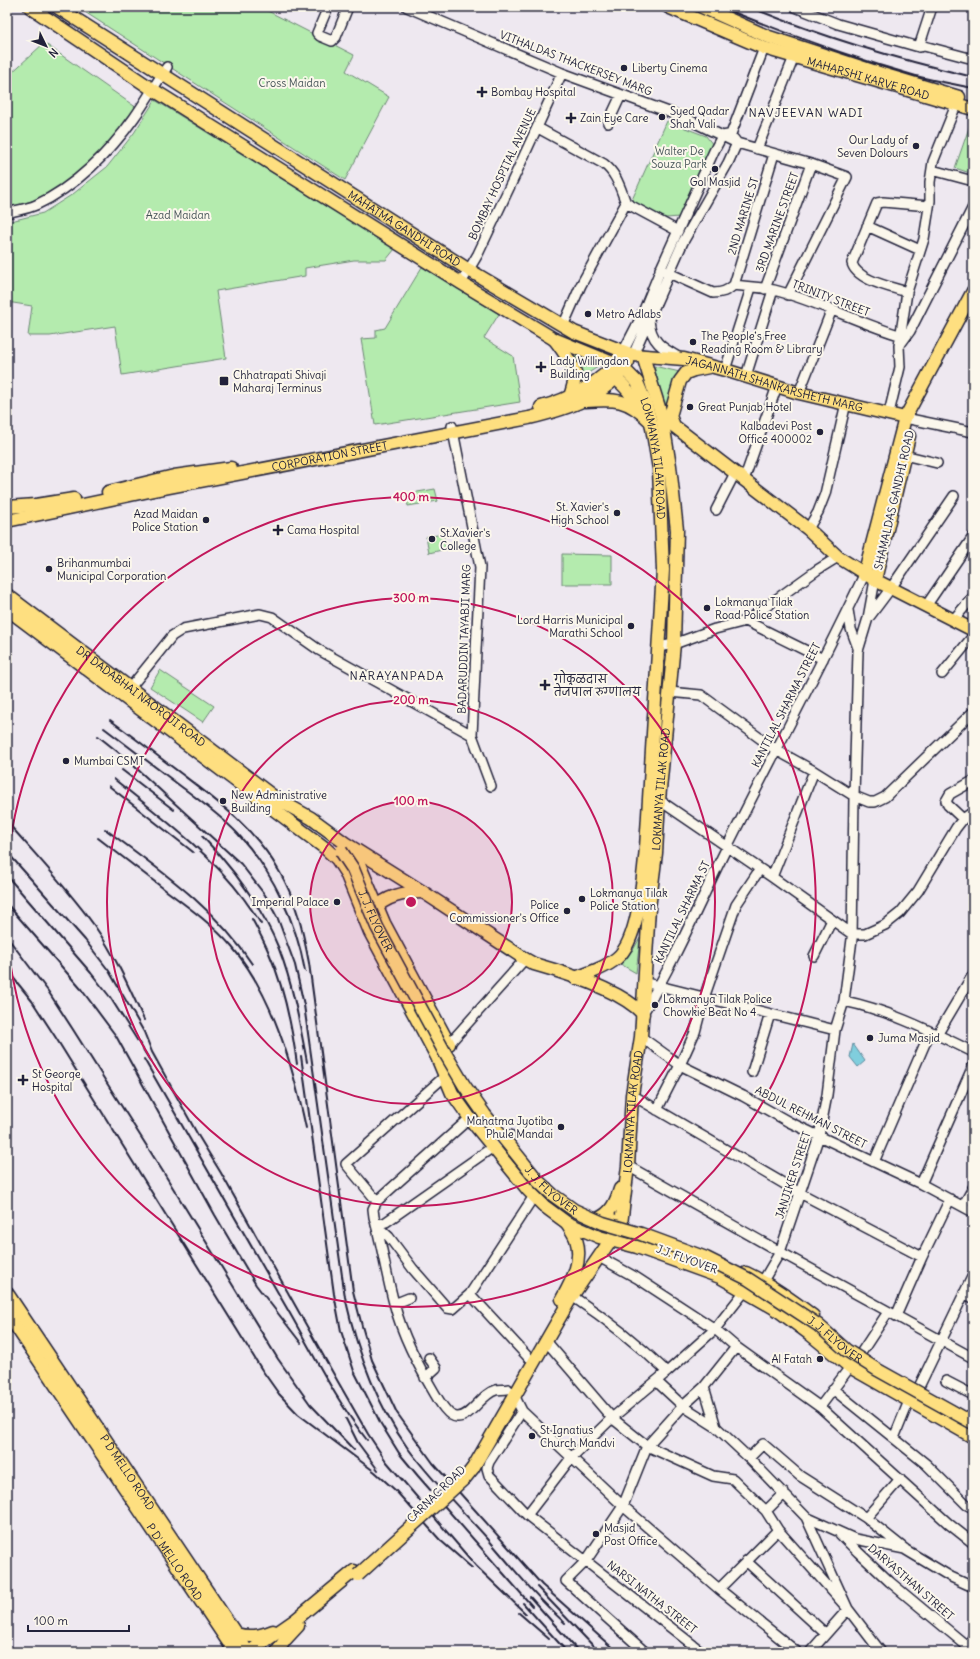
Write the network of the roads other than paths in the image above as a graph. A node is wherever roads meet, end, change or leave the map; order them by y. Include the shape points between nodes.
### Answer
1 (30, 7) edge
2 (57, 7) edge
3 (328, 7) edge
4 (348, 7) edge
5 (407, 7) edge
6 (668, 7) edge
7 (702, 7) edge
8 (795, 7) edge
9 (932, 7) edge
10 (766, 43) junction
11 (921, 48) junction
12 (794, 57) junction
13 (973, 59) edge
14 (973, 62) edge
15 (165, 70) junction
16 (562, 73) junction
17 (152, 89) junction
18 (621, 95) junction
19 (973, 101) edge
20 (956, 105) junction
21 (973, 109) edge
22 (608, 124) dead end
23 (538, 128) junction
24 (727, 135) junction
25 (737, 143) junction
26 (757, 149) junction
27 (774, 154) junction
28 (811, 164) junction
29 (932, 170) junction
30 (973, 181) edge
31 (626, 203) junction
32 (929, 206) junction
33 (973, 207) edge
34 (7, 213) edge
35 (868, 226) junction
36 (678, 231) junction
37 (920, 250) junction
38 (470, 270) junction
39 (664, 271) junction
40 (461, 283) junction
41 (734, 285) junction
42 (751, 288) junction
43 (769, 289) junction
44 (973, 291) edge
45 (907, 292) junction
46 (788, 295) junction
47 (973, 305) edge
48 (832, 309) junction
49 (648, 318) junction
50 (563, 326) junction
51 (902, 336) junction
52 (554, 339) junction
53 (899, 346) junction
54 (633, 354) junction
55 (684, 360) junction
56 (712, 366) junction
57 (618, 370) junction
58 (725, 370) junction
59 (746, 376) junction
60 (777, 386) junction
61 (800, 392) junction
62 (570, 396) junction
63 (582, 401) junction
64 (846, 403) junction
65 (637, 408) junction
66 (890, 413) junction
67 (909, 419) junction
68 (651, 422) junction
69 (453, 429) junction
70 (664, 429) junction
71 (973, 432) edge
72 (689, 437) junction
73 (904, 455) junction
74 (938, 463) dead end
75 (739, 476) junction
76 (175, 481) junction
77 (954, 496) dead end
78 (7, 507) edge
79 (716, 510) dead end
80 (7, 521) edge
81 (808, 529) junction
82 (973, 537) edge
83 (838, 557) junction
84 (870, 578) junction
85 (891, 588) junction
86 (7, 595) edge
87 (973, 597) edge
88 (926, 606) junction
89 (7, 609) edge
90 (848, 610) junction
91 (868, 618) junction
92 (954, 619) junction
93 (746, 621) junction
94 (973, 630) edge
95 (973, 636) edge
96 (674, 644) junction
97 (658, 647) junction
98 (858, 648) junction
99 (823, 659) junction
100 (942, 674) dead end
101 (130, 688) junction
102 (669, 692) junction
103 (973, 712) edge
104 (472, 735) junction
105 (776, 750) junction
106 (814, 771) junction
107 (973, 781) edge
108 (491, 786) dead end
109 (854, 796) junction
110 (659, 800) junction
111 (272, 802) junction
112 (973, 812) edge
113 (963, 819) junction
114 (727, 846) junction
115 (343, 847) junction
116 (760, 869) junction
117 (772, 877) junction
118 (423, 892) junction
119 (377, 906) junction
120 (832, 920) junction
121 (370, 932) junction
122 (852, 934) junction
123 (814, 956) dead end
124 (525, 959) junction
125 (972, 976) dead end
126 (576, 978) junction
127 (643, 982) junction
128 (659, 988) junction
129 (704, 998) junction
130 (844, 1001) junction
131 (643, 1014) junction
132 (770, 1014) junction
133 (835, 1030) junction
134 (934, 1033) junction
135 (641, 1038) junction
136 (449, 1044) joint
137 (973, 1052) edge
138 (680, 1065) junction
139 (973, 1066) edge
140 (752, 1072) dead end
141 (445, 1073) junction
142 (632, 1095) junction
143 (657, 1110) junction
144 (470, 1118) junction
145 (510, 1135) dead end
146 (819, 1136) junction
147 (494, 1148) junction
148 (874, 1162) junction
149 (628, 1166) junction
150 (921, 1184) junction
151 (973, 1188) edge
152 (800, 1193) junction
153 (534, 1196) junction
154 (950, 1199) junction
155 (377, 1201) junction
156 (963, 1206) junction
157 (973, 1212) edge
158 (604, 1216) junction
159 (567, 1223) junction
160 (621, 1224) junction
161 (376, 1225) junction
162 (611, 1240) junction
163 (780, 1252) junction
164 (599, 1257) junction
165 (922, 1257) junction
166 (973, 1275) edge
167 (763, 1281) junction
168 (745, 1291) junction
169 (7, 1293) edge
170 (964, 1293) junction
171 (470, 1294) junction
172 (572, 1296) junction
173 (409, 1298) dead end
174 (973, 1298) edge
175 (394, 1304) junction
176 (7, 1313) edge
177 (892, 1314) junction
178 (715, 1329) junction
179 (546, 1340) junction
180 (941, 1340) junction
181 (736, 1347) junction
182 (861, 1353) junction
183 (430, 1358) dead end
184 (528, 1358) junction
185 (973, 1358) edge
186 (850, 1368) junction
187 (667, 1372) junction
188 (426, 1378) junction
189 (656, 1381) junction
190 (946, 1381) dead end
191 (704, 1387) junction
192 (918, 1389) junction
193 (834, 1390) junction
194 (511, 1392) junction
195 (973, 1395) edge
196 (909, 1401) junction
197 (683, 1406) junction
198 (820, 1407) junction
199 (522, 1411) junction
200 (612, 1418) junction
201 (973, 1419) edge
202 (973, 1424) edge
203 (716, 1427) junction
204 (973, 1428) edge
205 (973, 1436) edge
206 (894, 1438) junction
207 (647, 1446) junction
208 (571, 1458) junction
209 (749, 1458) junction
210 (900, 1480) junction
211 (784, 1494) junction
212 (971, 1503) edge
213 (623, 1506) junction
214 (766, 1511) junction
215 (527, 1515) junction
216 (806, 1517) junction
217 (866, 1518) junction
218 (778, 1530) junction
219 (840, 1534) junction
220 (863, 1541) junction
221 (973, 1544) edge
222 (906, 1550) junction
223 (858, 1552) junction
224 (586, 1561) junction
225 (746, 1561) junction
226 (973, 1587) edge
227 (719, 1589) junction
228 (848, 1609) junction
229 (296, 1623) junction
230 (236, 1634) junction
231 (826, 1634) junction
232 (973, 1637) edge
233 (969, 1650) edge
234 (235, 1652) edge
235 (249, 1652) edge
236 (262, 1652) edge
237 (277, 1652) edge
238 (646, 1652) edge
239 (702, 1652) edge
240 (797, 1652) edge
241 (810, 1652) edge
242 (881, 1652) edge

1 - 17 main road
2 - 15 main road, MAHATMA GANDHI ROAD
3 - 4 street via 317,33 332,40 336,37
5 - 16 street, VITHALDAS THACKERSEY MARG
6 - 10 main road, MAHARSHI KARVE ROAD
7 - 10 main road, MAHARSHI KARVE ROAD
8 - 11 street via 838,24
9 - 11 street
10 - 12 main road, MAHARSHI KARVE ROAD
10 - 19 main road, MAHARSHI KARVE ROAD
10 - 24 street
11 - 13 street via 924,46
11 - 14 street via 933,54
12 - 20 main road, MAHARSHI KARVE ROAD
12 - 26 street
15 - 17 street
15 - 38 main road, MAHATMA GANDHI ROAD via 193,93
16 - 18 street, VITHALDAS THACKERSEY MARG
16 - 23 street, BOMBAY HOSPITAL AVENUE
17 - 34 street via 134,119 85,172 36,205
17 - 40 main road
18 - 22 street
18 - 24 street, VITHALDAS THACKERSEY MARG
20 - 21 main road, MAHARSHI KARVE ROAD
20 - 29 street
23 - 31 street via 610,168 615,174
23 - 38 street, BOMBAY HOSPITAL AVENUE
24 - 25 street
24 - 36 street via 714,151
25 - 26 street
25 - 39 street via 683,242
26 - 27 street
27 - 28 street
27 - 41 street, 2ND MARINE ST
28 - 43 street, 3RD MARINE STREET
28 - 46 street via 847,177
29 - 30 street
29 - 32 street
31 - 36 street
31 - 50 street via 581,285
32 - 35 street via 880,202 875,206
32 - 37 street
33 - 53 street via 910,331
35 - 37 street
35 - 45 street via 852,263 853,267 861,276
36 - 39 street
37 - 45 street
38 - 40 street, BOMBAY HOSPITAL AVENUE
38 - 50 main road, MAHATMA GANDHI ROAD
39 - 41 street via 713,292 727,291
39 - 49 street
39 - 54 street via 641,317
40 - 52 main road
41 - 42 street, TRINITY STREET
42 - 43 street, TRINITY STREET
42 - 58 street
43 - 46 street, TRINITY STREET
43 - 59 street, 3RD MARINE STREET
44 - 67 main road
45 - 51 street
46 - 48 street, TRINITY STREET
47 - 67 main road
48 - 51 street, TRINITY STREET
48 - 61 street
49 - 54 street
49 - 55 street via 650,330 656,341 665,350
50 - 54 main road, MAHATMA GANDHI ROAD
51 - 53 street
52 - 57 main road
52 - 62 main road via 575,372
53 - 66 street via 900,367
54 - 55 main road, JAGANNATH SHANKARSHETH MARG
54 - 57 main road, CORPORATION STREET
54 - 70 main road, LOKMANYA TILAK ROAD via 650,375
55 - 56 main road, JAGANNATH SHANKARSHETH MARG
56 - 58 main road, JAGANNATH SHANKARSHETH MARG
56 - 72 main road via 686,373 680,381 670,416 674,426
57 - 62 main road, CORPORATION STREET via 604,375
57 - 63 main road, CORPORATION STREET via 600,391
57 - 65 main road
57 - 68 main road, LOKMANYA TILAK ROAD via 637,382
58 - 59 main road, JAGANNATH SHANKARSHETH MARG
59 - 60 main road, JAGANNATH SHANKARSHETH MARG
60 - 61 main road, JAGANNATH SHANKARSHETH MARG
60 - 75 street
61 - 64 main road, JAGANNATH SHANKARSHETH MARG
62 - 69 main road, CORPORATION STREET via 556,403
63 - 65 main road via 611,399
63 - 69 main road, CORPORATION STREET via 558,411 530,418
64 - 66 main road, JAGANNATH SHANKARSHETH MARG
64 - 81 street via 825,494
65 - 68 main road
66 - 67 main road, JAGANNATH SHANKARSHETH MARG
67 - 71 street
67 - 73 main road, SHAMALDAS GANDHI ROAD
67 - 84 main road
68 - 70 main road
68 - 97 main road, LOKMANYA TILAK ROAD via 659,469 663,570
69 - 76 main road, CORPORATION STREET
69 - 104 street, BADARUDDIN TAYABJI MARG via 480,567
70 - 72 main road
70 - 96 main road, LOKMANYA TILAK ROAD via 677,530
72 - 75 main road
73 - 74 street
73 - 84 main road, SHAMALDAS GANDHI ROAD
75 - 79 street
75 - 81 main road
76 - 78 main road, CORPORATION STREET via 71,500
76 - 80 main road, CORPORATION STREET
77 - 85 street
81 - 83 main road
82 - 88 street
83 - 84 main road
83 - 93 street
84 - 85 main road
84 - 90 street, KANTILAL SHARMA STREET
84 - 91 street
85 - 88 main road
85 - 91 street
86 - 101 main road, DR DADABHAI NAOROJI ROAD
87 - 92 street
88 - 92 main road
89 - 111 main road, DR DADABHAI NAOROJI ROAD
90 - 98 street via 850,629
90 - 99 street, KANTILAL SHARMA STREET
91 - 98 street
92 - 94 main road
93 - 96 street
93 - 99 street
95 - 100 street
96 - 97 street
96 - 102 main road, LOKMANYA TILAK ROAD
97 - 126 main road, LOKMANYA TILAK ROAD via 646,848 635,922 625,950 616,959 602,968
98 - 109 street, JANJIKER STREET
99 - 105 street, KANTILAL SHARMA STREET
101 - 104 street via 172,636 183,629 260,614 272,617 319,650
101 - 111 main road, DR DADABHAI NAOROJI ROAD
102 - 105 street via 701,695
102 - 110 main road, LOKMANYA TILAK ROAD
103 - 109 street via 885,797 870,802
104 - 108 street
105 - 106 street
105 - 114 street, KANTILAL SHARMA STREET
106 - 109 street
106 - 117 street
107 - 113 street via 950,794 946,801
109 - 122 street, JANJIKER STREET
110 - 114 street
110 - 127 main road, LOKMANYA TILAK ROAD
111 - 115 main road, J. J. FLYOVER via 292,812
111 - 121 main road via 337,859 355,891
112 - 113 street
113 - 122 street via 918,891 900,914 885,925 865,934
114 - 116 street
114 - 128 street, KANTILAL SHARMA ST
115 - 118 main road
115 - 119 main road via 360,866
115 - 202 main road, J. J. FLYOVER, bridge via 377,926 464,1085 538,1181 553,1195 574,1210 603,1223 641,1234 698,1256 748,1279 818,1325 846,1350
116 - 117 street
116 - 129 street via 736,905
117 - 120 street
118 - 119 main road via 408,892
118 - 124 main road
119 - 121 main road via 370,916
119 - 136 main road
120 - 122 street
120 - 123 street
121 - 141 main road
122 - 130 street, JANJIKER STREET
124 - 126 main road
124 - 136 street
125 - 134 street
126 - 131 main road via 631,1003
127 - 128 street
127 - 131 main road, LOKMANYA TILAK ROAD
128 - 129 street
128 - 131 street, KANTILAL SHARMA ST
129 - 132 street
129 - 138 street via 695,1032
130 - 133 street, JANJIKER STREET
130 - 134 street via 864,1005
131 - 135 main road, LOKMANYA TILAK ROAD
132 - 133 street
132 - 140 street
133 - 146 street, JANJIKER STREET via 828,1095
134 - 137 street
134 - 148 street
135 - 138 street, ABDUL REHMAN STREET
135 - 142 main road, LOKMANYA TILAK ROAD
138 - 143 street
138 - 146 street, ABDUL REHMAN STREET
139 - 150 street
141 - 144 main road via 452,1093
141 - 155 street via 346,1164
141 - 204 main road, J.J. FLYOVER via 533,1186 570,1217 600,1230 701,1263 746,1283 780,1304 843,1354 873,1374
142 - 143 street
142 - 149 main road, LOKMANYA TILAK ROAD
143 - 152 street
144 - 147 main road
144 - 155 street
145 - 147 street
146 - 148 street, ABDUL REHMAN STREET
146 - 152 street, JANJIKER STREET
147 - 153 main road
147 - 161 street via 386,1222
148 - 150 street, ABDUL REHMAN STREET
149 - 158 main road via 615,1203
149 - 160 main road, LOKMANYA TILAK ROAD
149 - 163 street
150 - 154 street, ABDUL REHMAN STREET
151 - 156 street
152 - 163 street, JANJIKER STREET
152 - 165 street
153 - 159 main road
153 - 171 street
154 - 156 street, ABDUL REHMAN STREET
154 - 165 street
155 - 161 street via 373,1209
156 - 157 street, ABDUL REHMAN STREET
158 - 159 main road via 584,1224
158 - 160 main road
159 - 162 main road
159 - 184 main road, CARNAC ROAD via 576,1239 579,1254 575,1273
160 - 162 main road, CARNAC ROAD
160 - 167 main road via 701,1253
161 - 171 street via 389,1237 447,1308 454,1309
161 - 175 street
162 - 164 main road, CARNAC ROAD
162 - 168 main road via 699,1269
163 - 167 street, JANJIKER STREET
163 - 177 street
164 - 172 main road, CARNAC ROAD
164 - 178 street via 637,1278
165 - 177 street
166 - 170 street
167 - 168 street
167 - 182 main road
168 - 178 street
168 - 186 main road via 776,1309
169 - 230 main road, P D MELLO ROAD
170 - 174 street
170 - 180 street
171 - 184 street
172 - 179 main road, CARNAC ROAD
172 - 187 street via 640,1345
173 - 175 street
175 - 188 street via 410,1348
176 - 234 main road, P D' MELLO ROAD
177 - 180 street
177 - 182 street
178 - 181 street
178 - 187 street
179 - 194 main road, CARNAC ROAD
179 - 200 street
180 - 185 street
180 - 192 street
181 - 191 street
181 - 198 street
182 - 192 main road via 869,1362
183 - 188 street via 436,1368
184 - 194 main road, CARNAC ROAD
186 - 193 street
186 - 196 main road
187 - 189 street
188 - 194 street via 440,1402 456,1418 464,1417 486,1395 496,1390
189 - 197 street
189 - 200 street
190 - 195 street
191 - 197 street
191 - 203 street
192 - 201 main road
193 - 198 street
193 - 206 street
194 - 199 street
194 - 229 main road, CARNAC ROAD via 470,1466 356,1573
196 - 205 main road
196 - 206 street
197 - 203 street
197 - 207 street
198 - 210 street
199 - 208 street
199 - 215 street, NARSI NATHA STREET via 487,1468 489,1475
200 - 207 street
200 - 208 street
203 - 209 street
206 - 212 street
207 - 213 street
207 - 214 street via 713,1476 733,1480
208 - 213 street
208 - 215 street
209 - 211 street
209 - 217 street via 763,1444 800,1476
210 - 217 street
210 - 221 street
211 - 214 street
211 - 216 street
213 - 224 street
213 - 227 street
214 - 218 street
215 - 224 street, NARSI NATHA STREET
216 - 219 street
216 - 228 street
217 - 222 street
218 - 225 street
218 - 228 street
219 - 220 street
219 - 223 street, DARYASTHAN STREET
220 - 222 street
220 - 223 street
222 - 226 street
223 - 233 street, DARYASTHAN STREET
224 - 238 street via 566,1581
224 - 239 street, NARSI NATHA STREET
225 - 227 street
225 - 231 street
227 - 240 street
228 - 231 street
228 - 242 street
229 - 230 main road via 253,1637
229 - 235 main road, CARNAC ROAD
229 - 236 main road, CARNAC ROAD
229 - 237 main road
230 - 235 main road, P D MELLO ROAD
231 - 241 street
232 - 233 street

